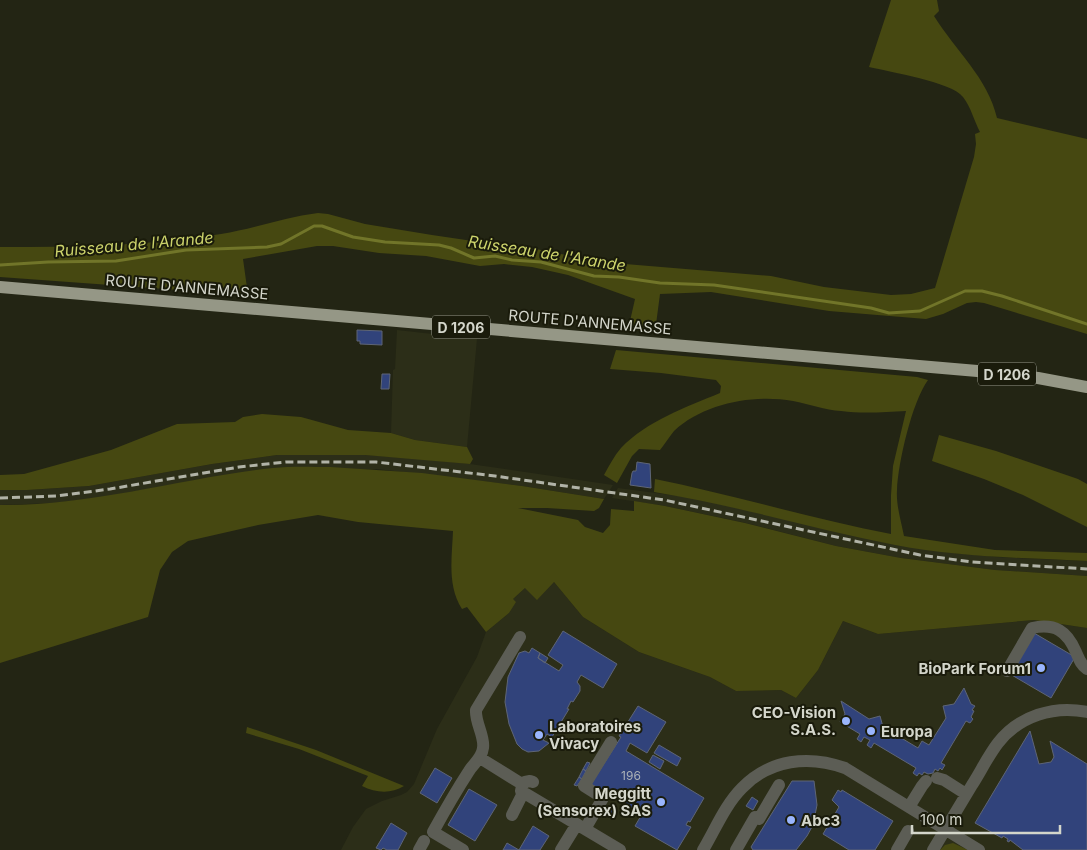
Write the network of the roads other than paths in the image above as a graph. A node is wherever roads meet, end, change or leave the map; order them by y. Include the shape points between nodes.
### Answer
1 (0, 288) edge
2 (1087, 387) edge
3 (520, 637) dead end
4 (1087, 669) edge
5 (1007, 671) dead end
6 (1087, 712) edge
7 (611, 742) dead end
8 (480, 758) junction
9 (780, 785) dead end
10 (526, 786) junction
11 (966, 794) junction
12 (909, 806) junction
13 (512, 815) dead end
14 (581, 827) junction
15 (945, 830) junction
16 (908, 831) dead end
17 (463, 850) edge
18 (561, 850) edge
19 (620, 850) edge
20 (703, 850) edge
21 (736, 850) edge
22 (897, 850) edge
23 (933, 850) edge
24 (980, 850) edge

1 - 2 main road, ROUTE D'ANNEMASSE / D 1206 via 989,372
3 - 8 street via 476,710 483,744
4 - 5 street via 1062,632 1042,626 1032,628
6 - 11 street via 1055,710 1020,724 999,741
7 - 14 street via 584,786 603,798 592,817
8 - 10 street
8 - 17 street via 470,769 433,832
9 - 21 street via 759,819 755,817
10 - 13 street
10 - 14 street
11 - 12 street via 944,780 932,780 922,786
11 - 15 street
12 - 15 street
12 - 20 street via 846,768 821,761 786,762 760,773 742,788
14 - 18 street
14 - 19 street
15 - 23 street
15 - 24 street
16 - 22 street

